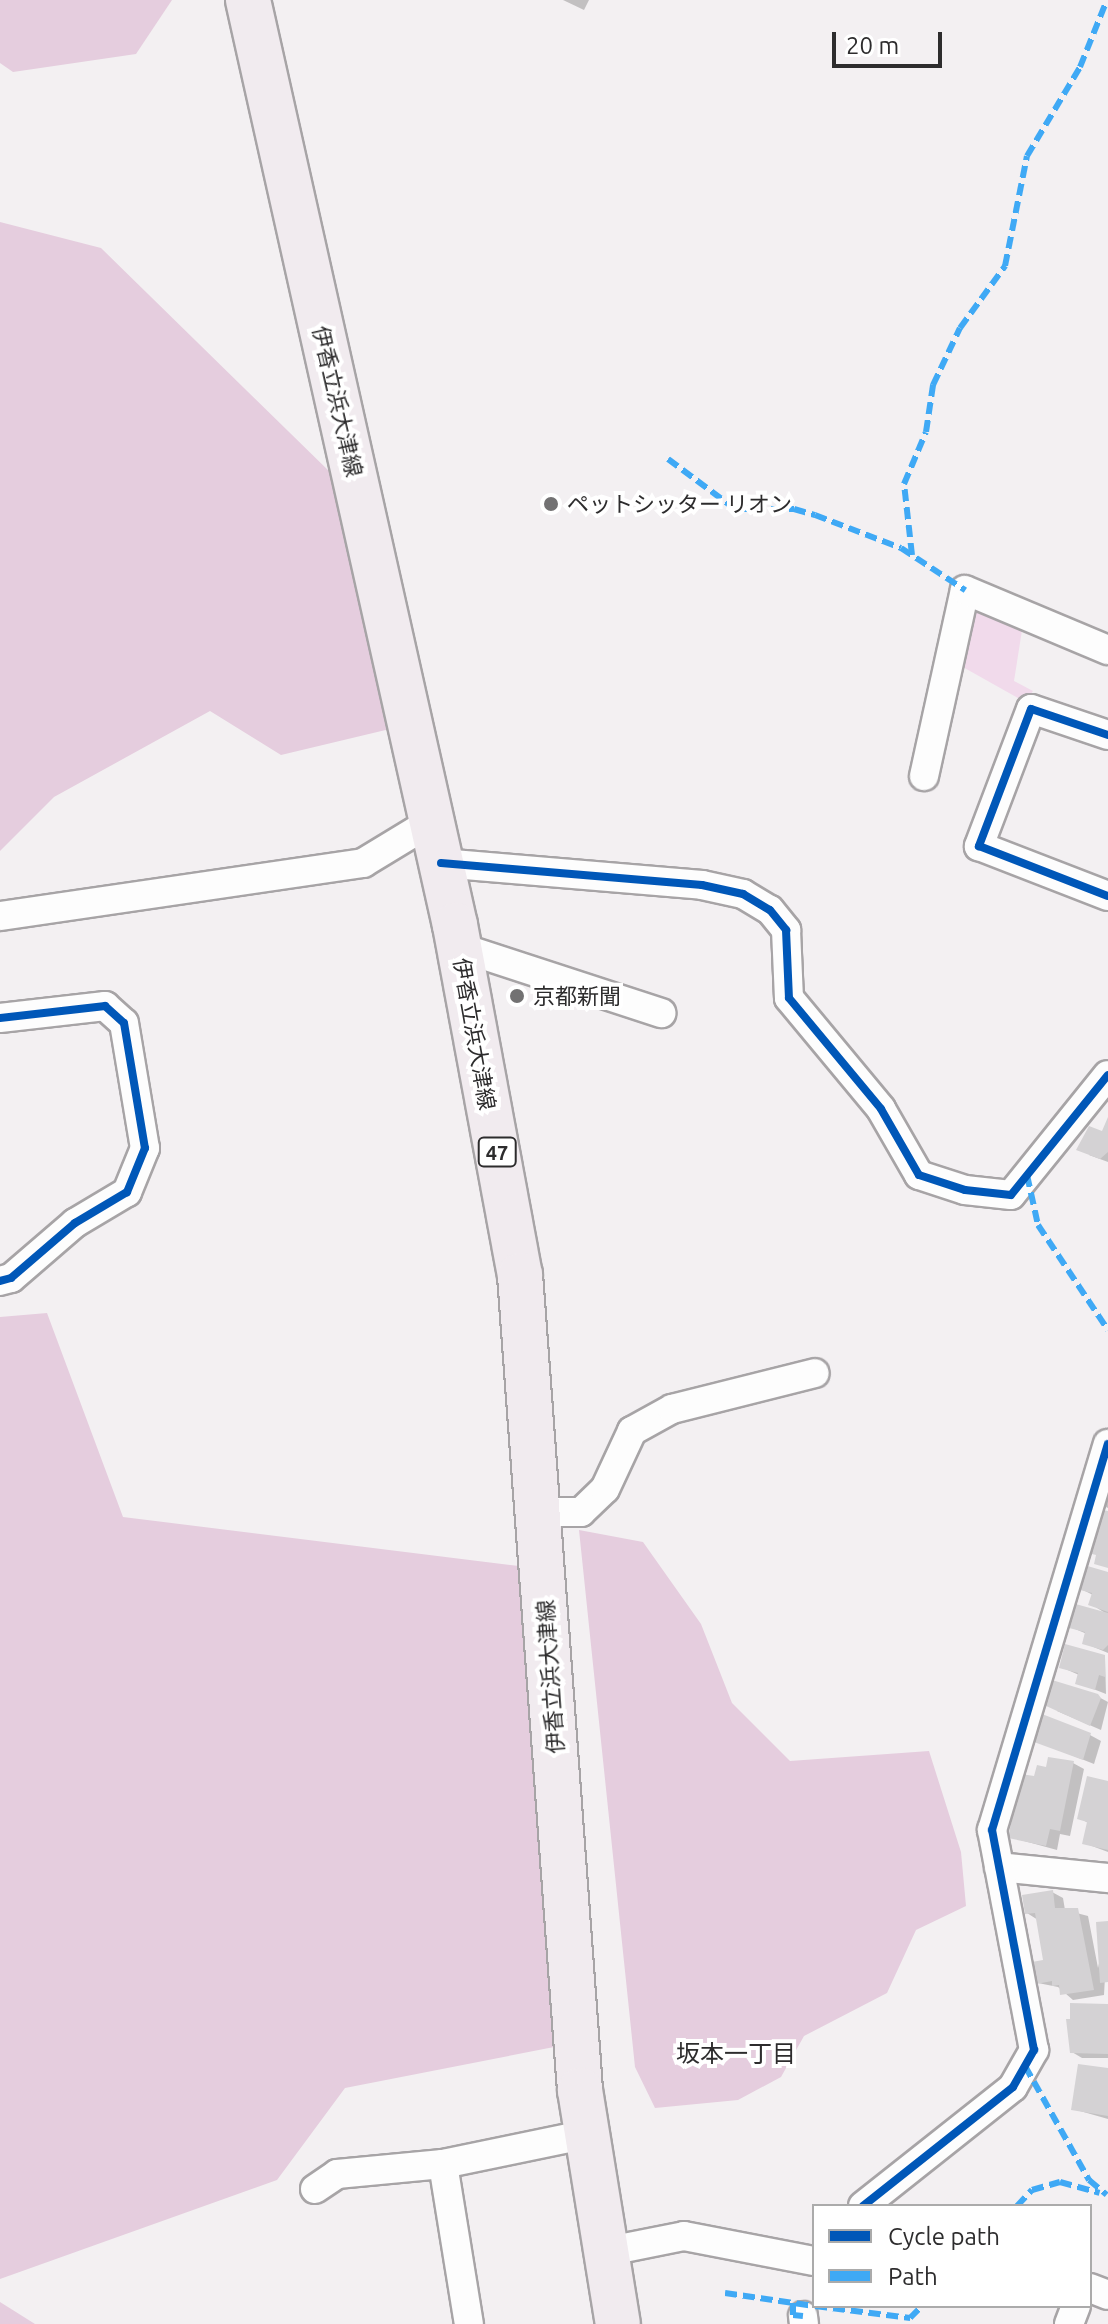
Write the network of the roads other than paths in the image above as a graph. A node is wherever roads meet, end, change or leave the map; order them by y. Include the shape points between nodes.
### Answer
1 (248, 0) edge
2 (1108, 650) edge
3 (1108, 735) edge
4 (924, 776) dead end
5 (432, 821) junction
6 (441, 863) junction
7 (1108, 896) edge
8 (0, 916) edge
9 (459, 947) junction
10 (661, 1013) dead end
11 (0, 1018) edge
12 (1107, 1078) edge
13 (0, 1281) edge
14 (815, 1373) dead end
15 (1108, 1444) edge
16 (538, 1512) junction
17 (999, 1867) junction
18 (1108, 1878) edge
19 (588, 2134) junction
20 (443, 2164) junction
21 (315, 2189) dead end
22 (866, 2204) edge
23 (609, 2251) junction
24 (812, 2261) edge
25 (469, 2324) edge
26 (618, 2324) edge

1 - 5 main road, 伊香立浜大津線 / 47
2 - 4 street via 965,590
3 - 7 street via 1031,709 979,846
5 - 6 main road, 伊香立浜大津線 / 47
5 - 8 street via 363,863
6 - 9 main road, 伊香立浜大津線 / 47
6 - 12 street via 702,885 743,894 770,910 786,930 789,998 881,1109 919,1175 965,1190 1011,1195
9 - 10 street
9 - 16 main road, 伊香立浜大津線 / 47 via 520,1275
11 - 13 street via 105,1006 124,1023 145,1148 127,1192 75,1223 11,1278
14 - 16 street via 672,1409 632,1431 605,1489 581,1512
15 - 17 street via 992,1830
16 - 19 main road, 伊香立浜大津線 / 47 via 580,2090
17 - 18 street
17 - 22 street via 1034,2050 1013,2087
19 - 20 street
19 - 23 main road, 伊香立浜大津線 / 47
20 - 21 street via 337,2174
20 - 25 street
23 - 24 street via 684,2236
23 - 26 main road, 伊香立浜大津線 / 47

